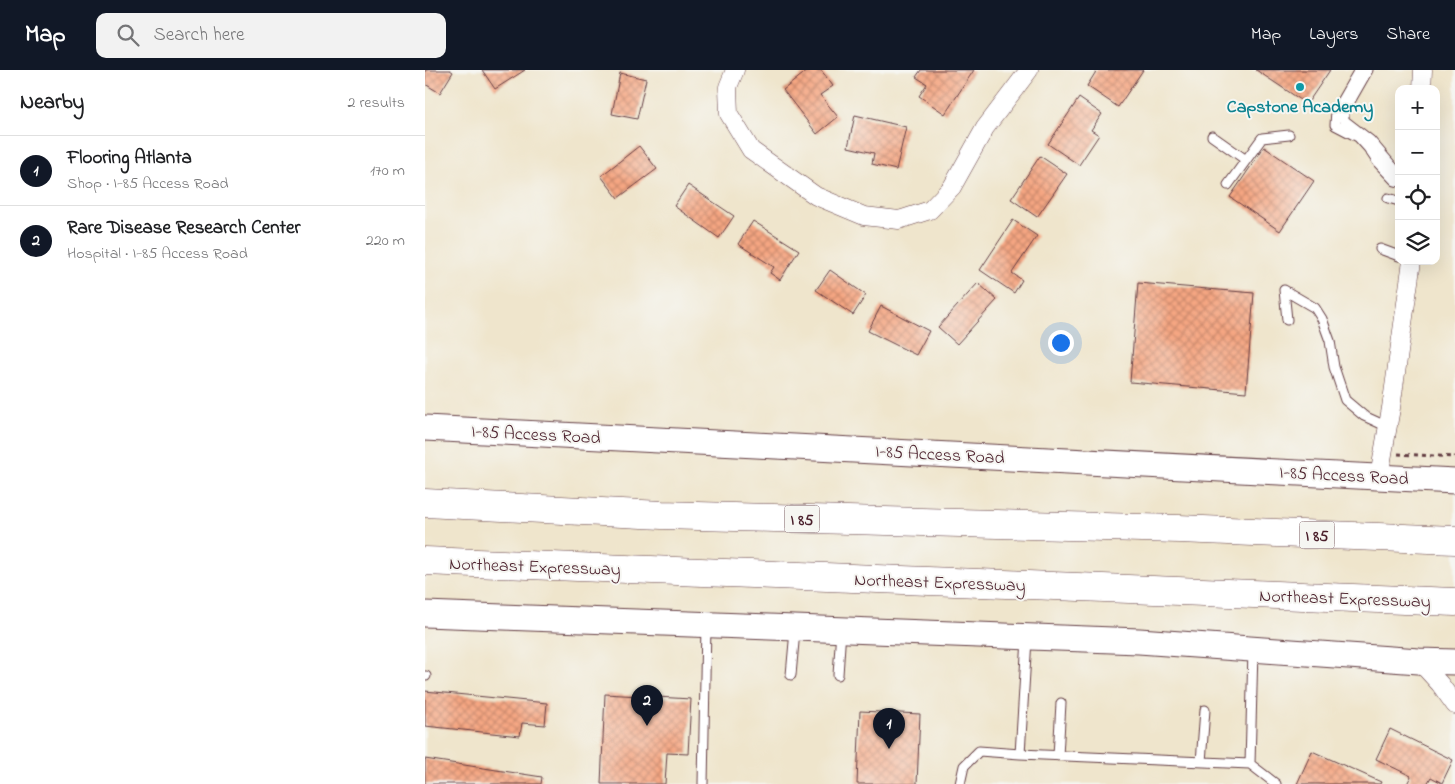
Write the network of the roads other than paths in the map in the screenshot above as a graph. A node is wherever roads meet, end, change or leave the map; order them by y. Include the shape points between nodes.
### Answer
1 (735, 70) edge
2 (1029, 70) edge
3 (1359, 70) edge
4 (1368, 70) edge
5 (1423, 70) edge
6 (1422, 85) edge
7 (1289, 135) dead end
8 (1212, 136) dead end
9 (1247, 160) junction
10 (1395, 169) edge
11 (1395, 181) edge
12 (1228, 185) dead end
13 (1389, 198) dead end
14 (1395, 199) edge
15 (1380, 249) dead end
16 (1395, 255) edge
17 (1411, 265) edge
18 (1287, 320) dead end
19 (1388, 427) junction
20 (425, 428) edge
21 (1381, 465) junction
22 (1455, 481) edge
23 (425, 503) edge
24 (1455, 540) edge
25 (425, 562) edge
26 (1455, 602) edge
27 (425, 614) edge
28 (706, 625) junction
29 (795, 628) junction
30 (841, 630) junction
31 (1027, 637) junction
32 (1253, 649) junction
33 (1419, 661) junction
34 (1455, 662) edge
35 (791, 675) dead end
36 (838, 675) dead end
37 (1061, 703) dead end
38 (1455, 705) edge
39 (1205, 710) dead end
40 (1020, 754) junction
41 (1058, 756) junction
42 (1201, 762) junction
43 (1250, 764) junction
44 (703, 784) edge
45 (960, 784) edge
46 (1276, 784) edge

1 - 2 street via 728,86 729,114 751,150 815,196 863,216 899,220 930,210 952,187 985,128
3 - 11 lane via 1336,110 1335,126 1358,137
4 - 10 lane via 1345,112 1344,120 1370,140
5 - 6 street
7 - 9 lane via 1262,138
8 - 9 lane
9 - 12 lane
13 - 14 lane
15 - 16 lane
17 - 19 street
18 - 19 lane via 1284,290 1315,308 1322,319 1345,400 1364,416
19 - 21 street
20 - 21 main road, I-85 Access Road
21 - 22 main road, I-85 Access Road
23 - 24 highway, I 85 via 662,516 1179,529
25 - 26 highway, Northeast Expressway
27 - 28 main road
28 - 29 main road
28 - 44 lane
29 - 30 main road
29 - 35 lane
30 - 31 main road
30 - 36 lane
31 - 32 main road
31 - 40 lane
32 - 33 main road
32 - 43 lane
33 - 34 main road
33 - 38 street
37 - 41 lane
39 - 42 lane
40 - 41 lane
40 - 45 lane via 979,751 964,766
41 - 42 lane
42 - 43 lane
43 - 46 lane

